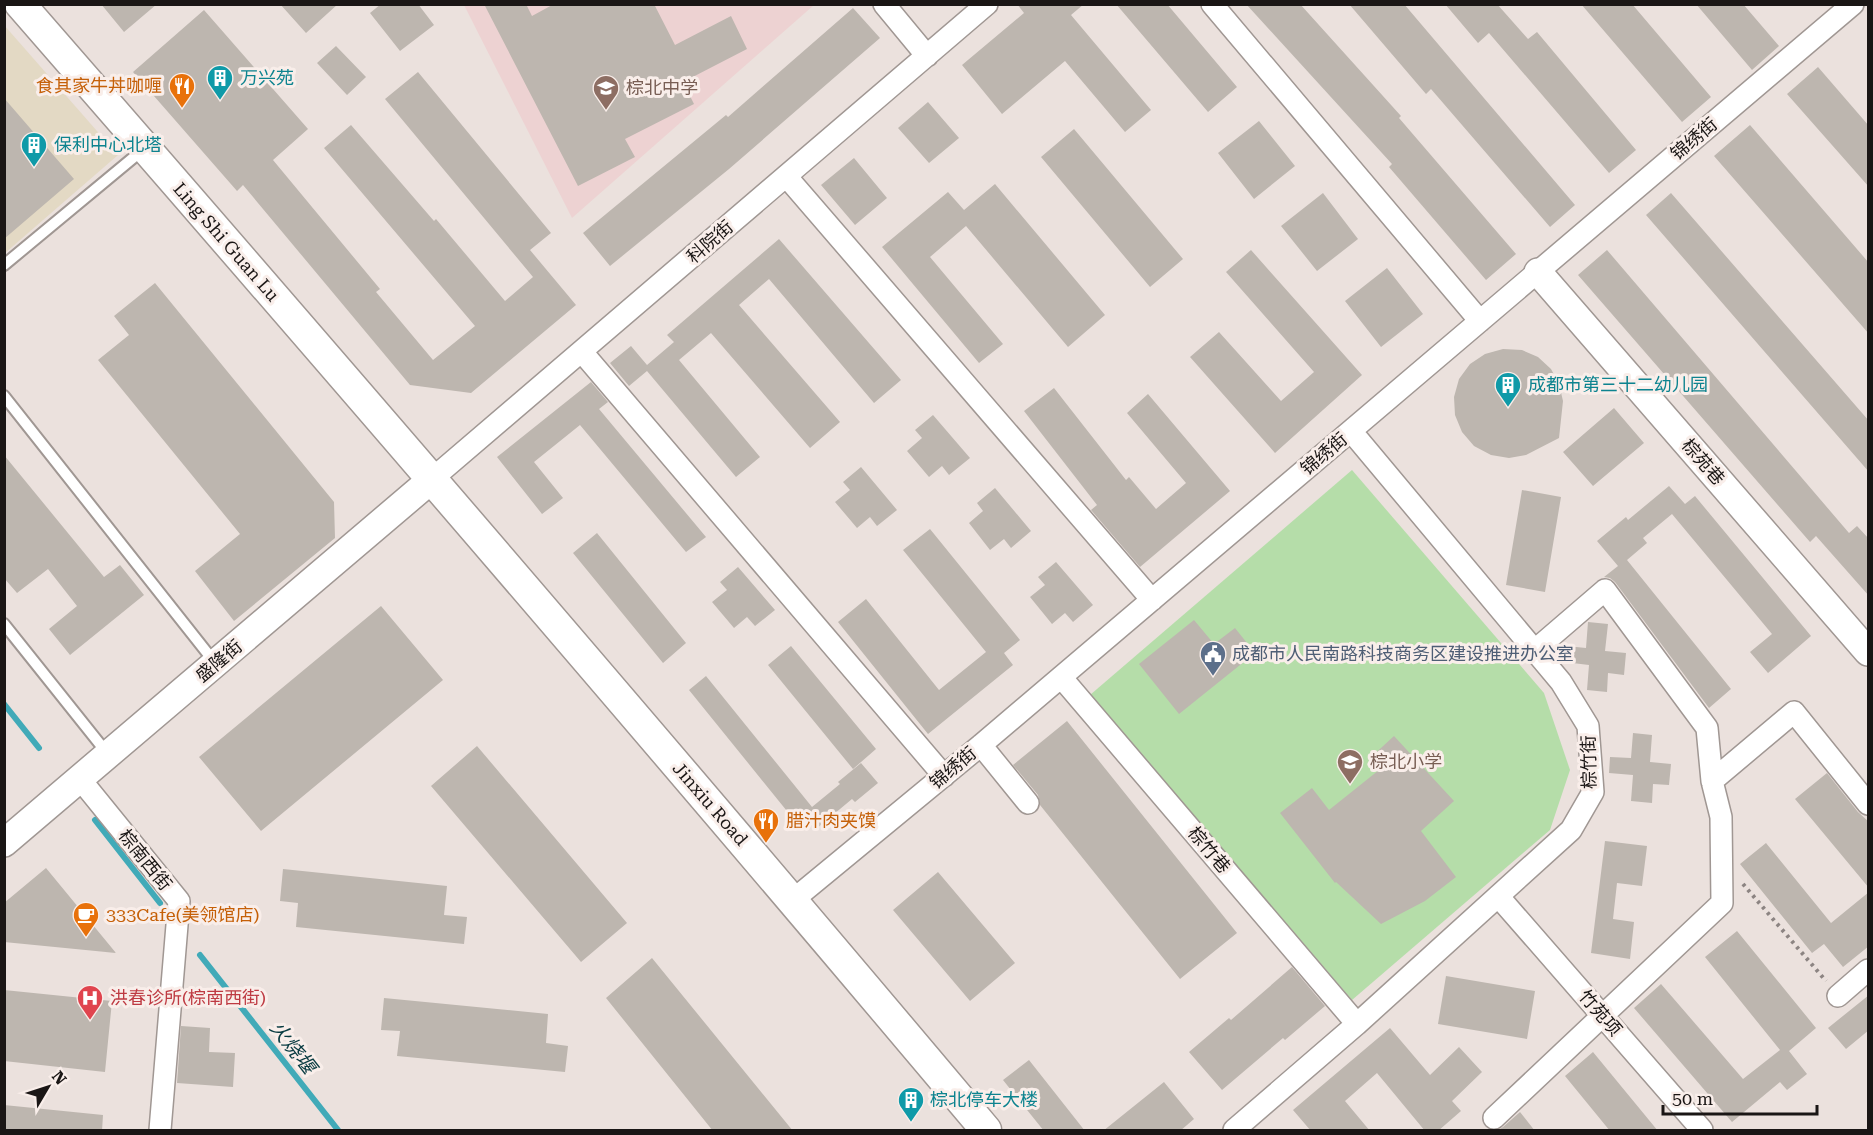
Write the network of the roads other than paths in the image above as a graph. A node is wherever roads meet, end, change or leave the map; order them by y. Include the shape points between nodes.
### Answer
1 (20, 4) edge
2 (884, 4) edge
3 (987, 4) edge
4 (1212, 4) edge
5 (1853, 4) edge
6 (927, 56) junction
7 (145, 148) junction
8 (786, 176) junction
9 (4, 265) edge
10 (1538, 272) junction
11 (1480, 321) junction
12 (582, 352) junction
13 (4, 396) edge
14 (1351, 431) junction
15 (432, 479) junction
16 (1152, 600) junction
17 (4, 624) edge
18 (1534, 651) junction
19 (1869, 652) edge
20 (216, 664) junction
21 (1061, 676) junction
22 (981, 745) junction
23 (108, 755) junction
24 (944, 776) junction
25 (80, 779) junction
26 (1712, 781) junction
27 (1028, 803) dead end
28 (1869, 804) edge
29 (4, 843) edge
30 (1498, 896) junction
31 (793, 900) junction
32 (1869, 970) edge
33 (1838, 996) road end
34 (1603, 1016) junction
35 (1357, 1024) junction
36 (1494, 1118) dead end
37 (160, 1131) edge
38 (986, 1131) edge
39 (1234, 1131) edge
40 (1702, 1131) edge

1 - 7 main road, Ling Shi Guan Lu
2 - 6 street
3 - 6 street, 科院街
4 - 11 street
5 - 10 street, 锦绣街
6 - 8 street, 科院街
7 - 9 lane
7 - 15 main road, Ling Shi Guan Lu
8 - 12 street, 科院街
8 - 16 street
10 - 11 street, 锦绣街
10 - 19 street, 棕苑巷
11 - 14 street, 锦绣街
12 - 15 street, 科院街
12 - 24 street
13 - 20 lane
14 - 16 street, 锦绣街
14 - 18 street, 棕竹街
15 - 20 street, 盛隆街
15 - 31 main road, Jinxiu Road
16 - 21 street, 锦绣街
17 - 23 lane
18 - 26 street via 1605,591 1707,728
18 - 30 street, 棕竹街 via 1561,682 1588,726 1593,792 1571,830
20 - 23 street, 盛隆街
21 - 22 street, 锦绣街
21 - 35 street, 棕竹巷
22 - 24 street, 锦绣街
22 - 27 street
23 - 25 street, 盛隆街
24 - 31 street, 锦绣街
25 - 29 street, 盛隆街
25 - 37 street, 棕南西街 via 179,902
26 - 28 street via 1794,712
26 - 34 street via 1721,817 1722,903
30 - 34 street, 竹苑项
30 - 35 street, 棕竹街
31 - 38 main road, Jinxiu Road
32 - 33 street
34 - 36 street
34 - 40 street, 竹苑项
35 - 39 street, 棕竹街

